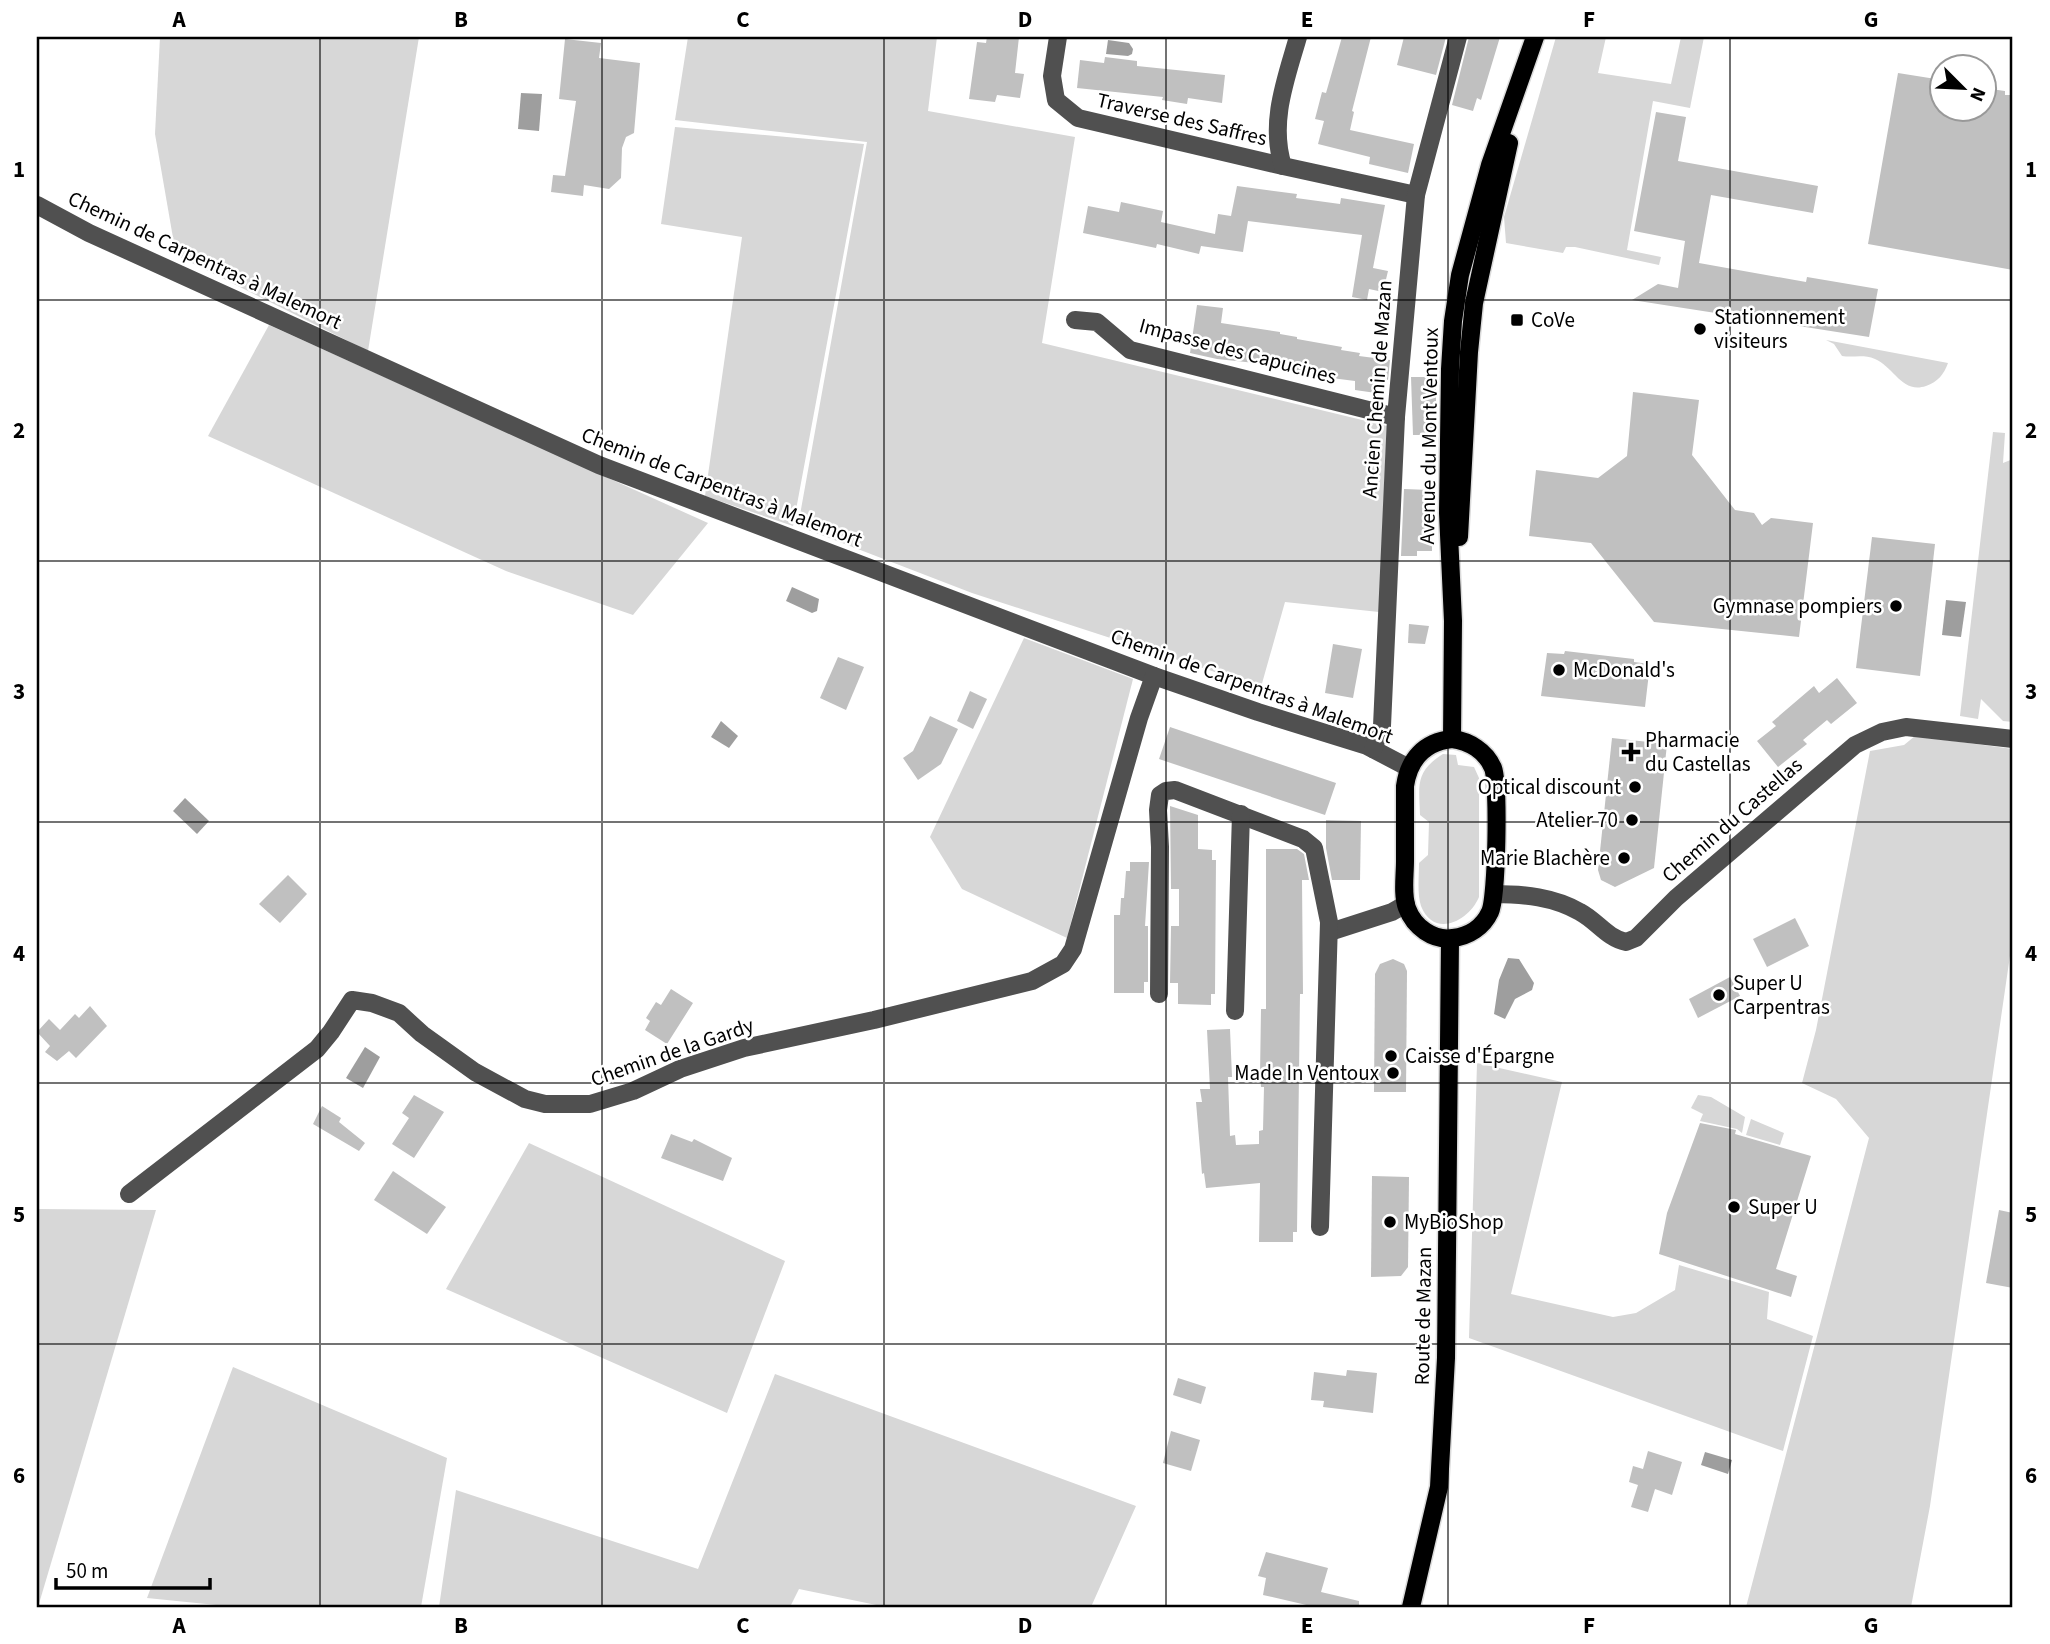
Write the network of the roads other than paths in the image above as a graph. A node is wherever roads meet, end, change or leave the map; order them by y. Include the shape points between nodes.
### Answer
1 (1058, 37) edge
2 (1298, 37) edge
3 (1458, 37) edge
4 (1532, 45) edge
5 (1283, 166) junction
6 (1416, 195) junction
7 (37, 205) edge
8 (1074, 320) dead end
9 (1396, 417) junction
10 (1154, 676) junction
11 (1452, 739) junction
12 (2013, 740) edge
13 (1373, 749) junction
14 (1409, 768) junction
15 (1241, 814) junction
16 (1494, 894) junction
17 (1406, 904) junction
18 (1329, 932) junction
19 (1450, 939) junction
20 (1159, 994) dead end
21 (1235, 1011) dead end
22 (129, 1194) dead end
23 (1320, 1227) dead end
24 (1411, 1607) edge

1 - 5 street, Traverse des Saffres via 1052,76 1056,100 1078,118
2 - 5 street via 1276,124
3 - 6 street, Ancien Chemin de Mazan
4 - 11 main road, Avenue du Mont Ventoux via 1474,303 1453,621
5 - 6 street
6 - 9 street, Ancien Chemin de Mazan
7 - 10 street, Chemin de Carpentras à Malemort via 599,466
8 - 9 street, Impasse des Capucines via 1097,321 1130,349
9 - 13 street, Ancien Chemin de Mazan via 1382,726
10 - 13 street, Chemin de Carpentras à Malemort
10 - 22 street, Chemin de la Gardy via 1073,948 1063,964 1032,981 744,1048 590,1104 525,1099 475,1072 399,1013 352,1000 317,1049
11 - 14 main road via 1421,750
11 - 16 main road via 1475,746 1493,768
12 - 16 street, Chemin du Castellas via 1906,727 1855,745 1626,942 1611,937 1562,903 1522,894
13 - 14 street, Chemin de Carpentras à Malemort
14 - 17 main road via 1405,786
15 - 18 street via 1303,839 1314,848
15 - 20 street via 1175,790 1160,795
15 - 21 street
16 - 19 main road via 1491,911 1479,927
17 - 18 street
17 - 19 main road via 1419,926
18 - 23 street
19 - 24 main road, Route de Mazan via 1446,1358 1439,1487

